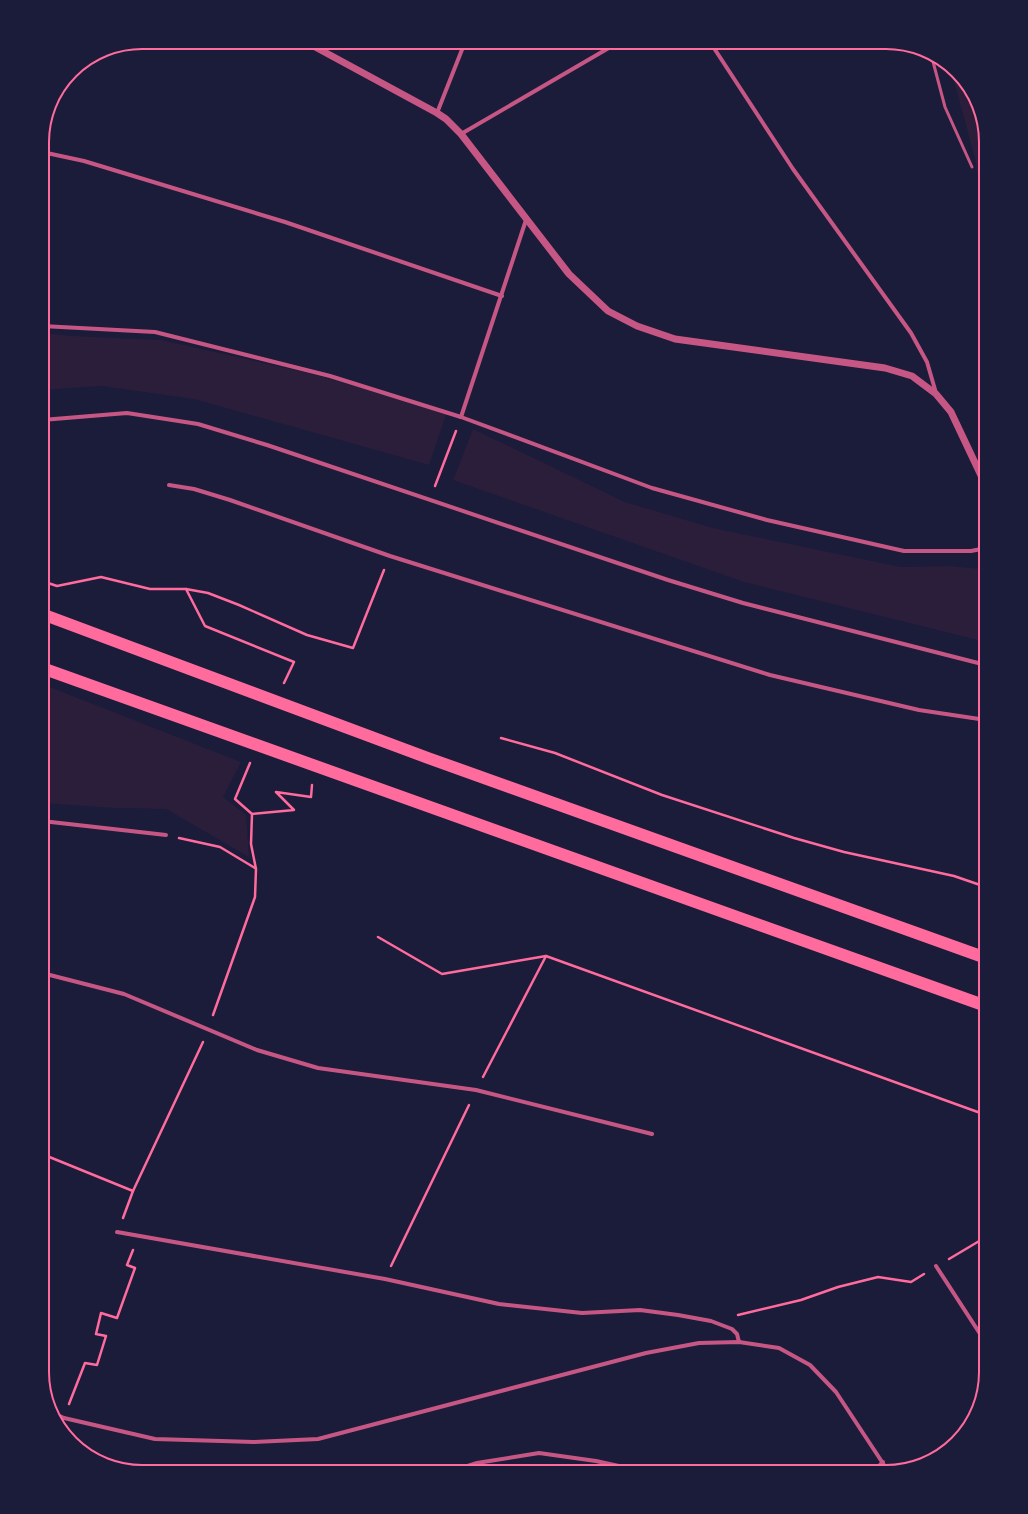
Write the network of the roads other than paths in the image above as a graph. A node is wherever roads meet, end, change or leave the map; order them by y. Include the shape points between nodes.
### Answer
1 (319, 49) edge
2 (462, 49) edge
3 (607, 49) edge
4 (715, 49) edge
5 (933, 62) edge
6 (437, 113) junction
7 (461, 134) junction
8 (49, 154) edge
9 (972, 167) dead end
10 (526, 220) junction
11 (502, 296) junction
12 (49, 326) edge
13 (936, 394) junction
14 (461, 418) junction
15 (49, 419) edge
16 (979, 471) edge
17 (169, 486) dead end
18 (979, 549) edge
19 (49, 617) edge
20 (979, 663) edge
21 (49, 671) edge
22 (979, 719) edge
23 (49, 822) edge
24 (166, 835) road end
25 (979, 955) edge
26 (49, 975) edge
27 (979, 1003) edge
28 (652, 1134) dead end
29 (117, 1232) road end
30 (936, 1266) road end
31 (979, 1332) edge
32 (739, 1342) junction
33 (60, 1416) edge
34 (883, 1462) junction
35 (471, 1465) edge
36 (614, 1465) edge
37 (880, 1465) edge
38 (885, 1465) edge

1 - 6 street
2 - 6 street
3 - 7 street
4 - 13 street via 793,169 911,333 927,362
5 - 9 lane via 945,107
6 - 7 street
7 - 10 street
8 - 11 street via 84,161 285,222
10 - 11 street
10 - 13 street via 569,274 608,311 637,326 676,339 885,368 912,376
11 - 14 street
12 - 14 street via 155,332 330,376
13 - 16 street via 951,412
14 - 18 street via 652,488 767,520 904,551
15 - 20 street via 127,413 198,424 743,603
17 - 22 street via 194,489 230,500 390,556 770,675 919,710
19 - 25 highway via 428,758
21 - 27 highway
23 - 24 street
26 - 28 street via 124,994 257,1050 318,1068 476,1090
29 - 32 street via 384,1279 499,1304 582,1313 640,1310 712,1321 732,1329 737,1334
30 - 31 street
32 - 33 street via 699,1343 646,1353 318,1439 254,1442 156,1439
32 - 34 street via 779,1348 810,1365 836,1392
34 - 37 street
34 - 38 street
35 - 36 street via 539,1453

